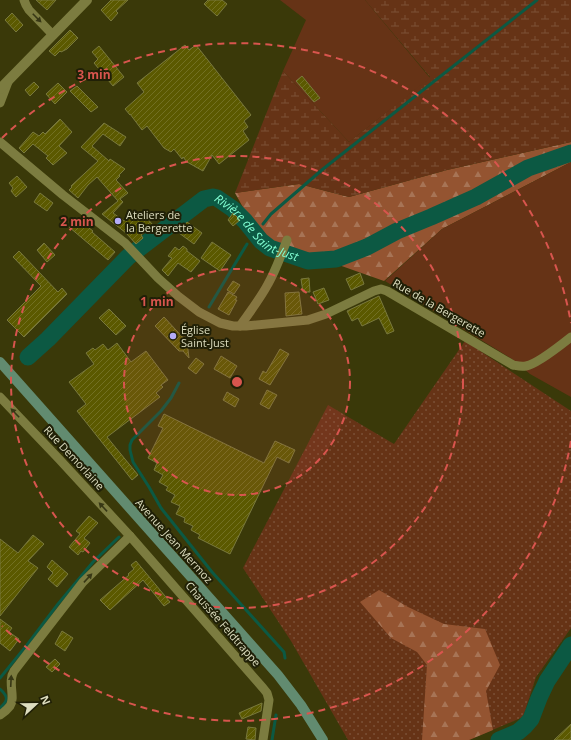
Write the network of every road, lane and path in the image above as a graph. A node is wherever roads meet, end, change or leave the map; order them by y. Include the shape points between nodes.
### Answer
1 (24, 0) edge
2 (87, 0) edge
3 (53, 35) junction
4 (9, 80) junction
5 (0, 89) edge
6 (0, 103) edge
7 (0, 135) edge
8 (0, 142) edge
9 (14, 155) junction
10 (284, 248) dead end
11 (240, 326) junction
12 (571, 337) edge
13 (0, 362) edge
14 (0, 397) edge
15 (130, 536) junction
16 (0, 715) edge
17 (262, 740) edge
18 (323, 740) edge

1 -> 3 street via 29,10
2 - 3 street
3 - 4 street
4 - 5 street
4 - 6 street
7 - 9 street, Rue de la Bergerette
8 - 9 street, Rue de la Bergerette
9 - 11 street, Rue de la Bergerette via 129,247 168,287 198,312 220,323
10 - 11 street via 268,286
11 - 12 street, Rue de la Bergerette via 308,320 381,289 513,365 525,366 534,363
13 - 18 main road, Avenue Jean Mermoz via 278,675
15 -> 14 street, Rue Demorlaine
16 -> 15 street via 11,705 11,678 14,671 83,582
15 - 17 street, Chaussée Feldtrappe via 265,690 269,700

